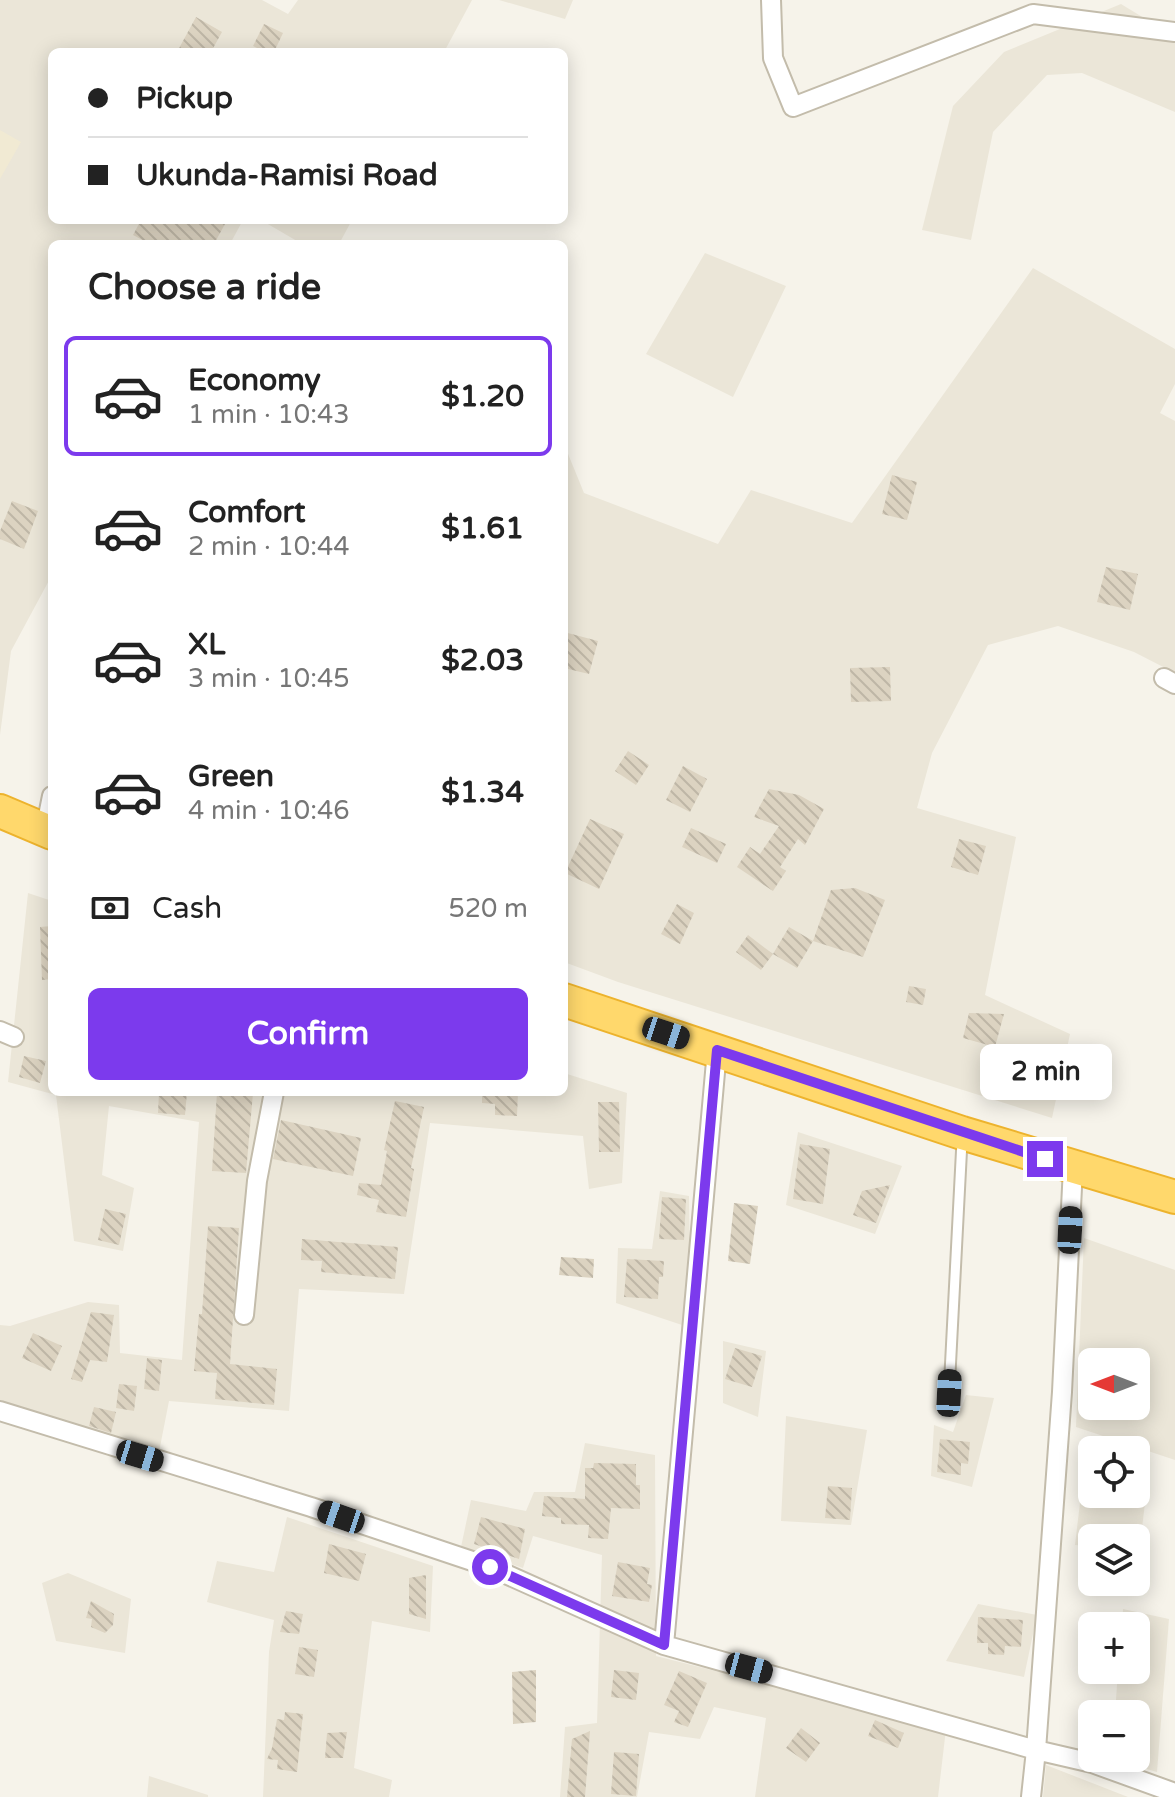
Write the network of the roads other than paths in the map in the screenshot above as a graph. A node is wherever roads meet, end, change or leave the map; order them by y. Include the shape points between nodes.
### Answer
1 (771, 0) edge
2 (1175, 32) edge
3 (0, 811) edge
4 (48, 832) edge
5 (568, 1001) edge
6 (717, 1050) junction
7 (273, 1096) edge
8 (962, 1133) junction
9 (1073, 1167) junction
10 (1175, 1197) edge
11 (244, 1315) dead end
12 (949, 1393) dead end
13 (0, 1411) edge
14 (664, 1645) junction
15 (1036, 1750) junction
16 (1175, 1793) edge
17 (1031, 1797) edge

1 - 2 street via 773,58 793,107 1033,14
3 - 4 highway
5 - 6 highway
6 - 8 highway
6 - 14 street
7 - 11 street via 257,1181
8 - 9 highway
8 - 12 lane
9 - 10 highway
9 - 15 street
13 - 14 street via 490,1567
14 - 15 street
15 - 16 street via 1092,1763
15 - 17 street

